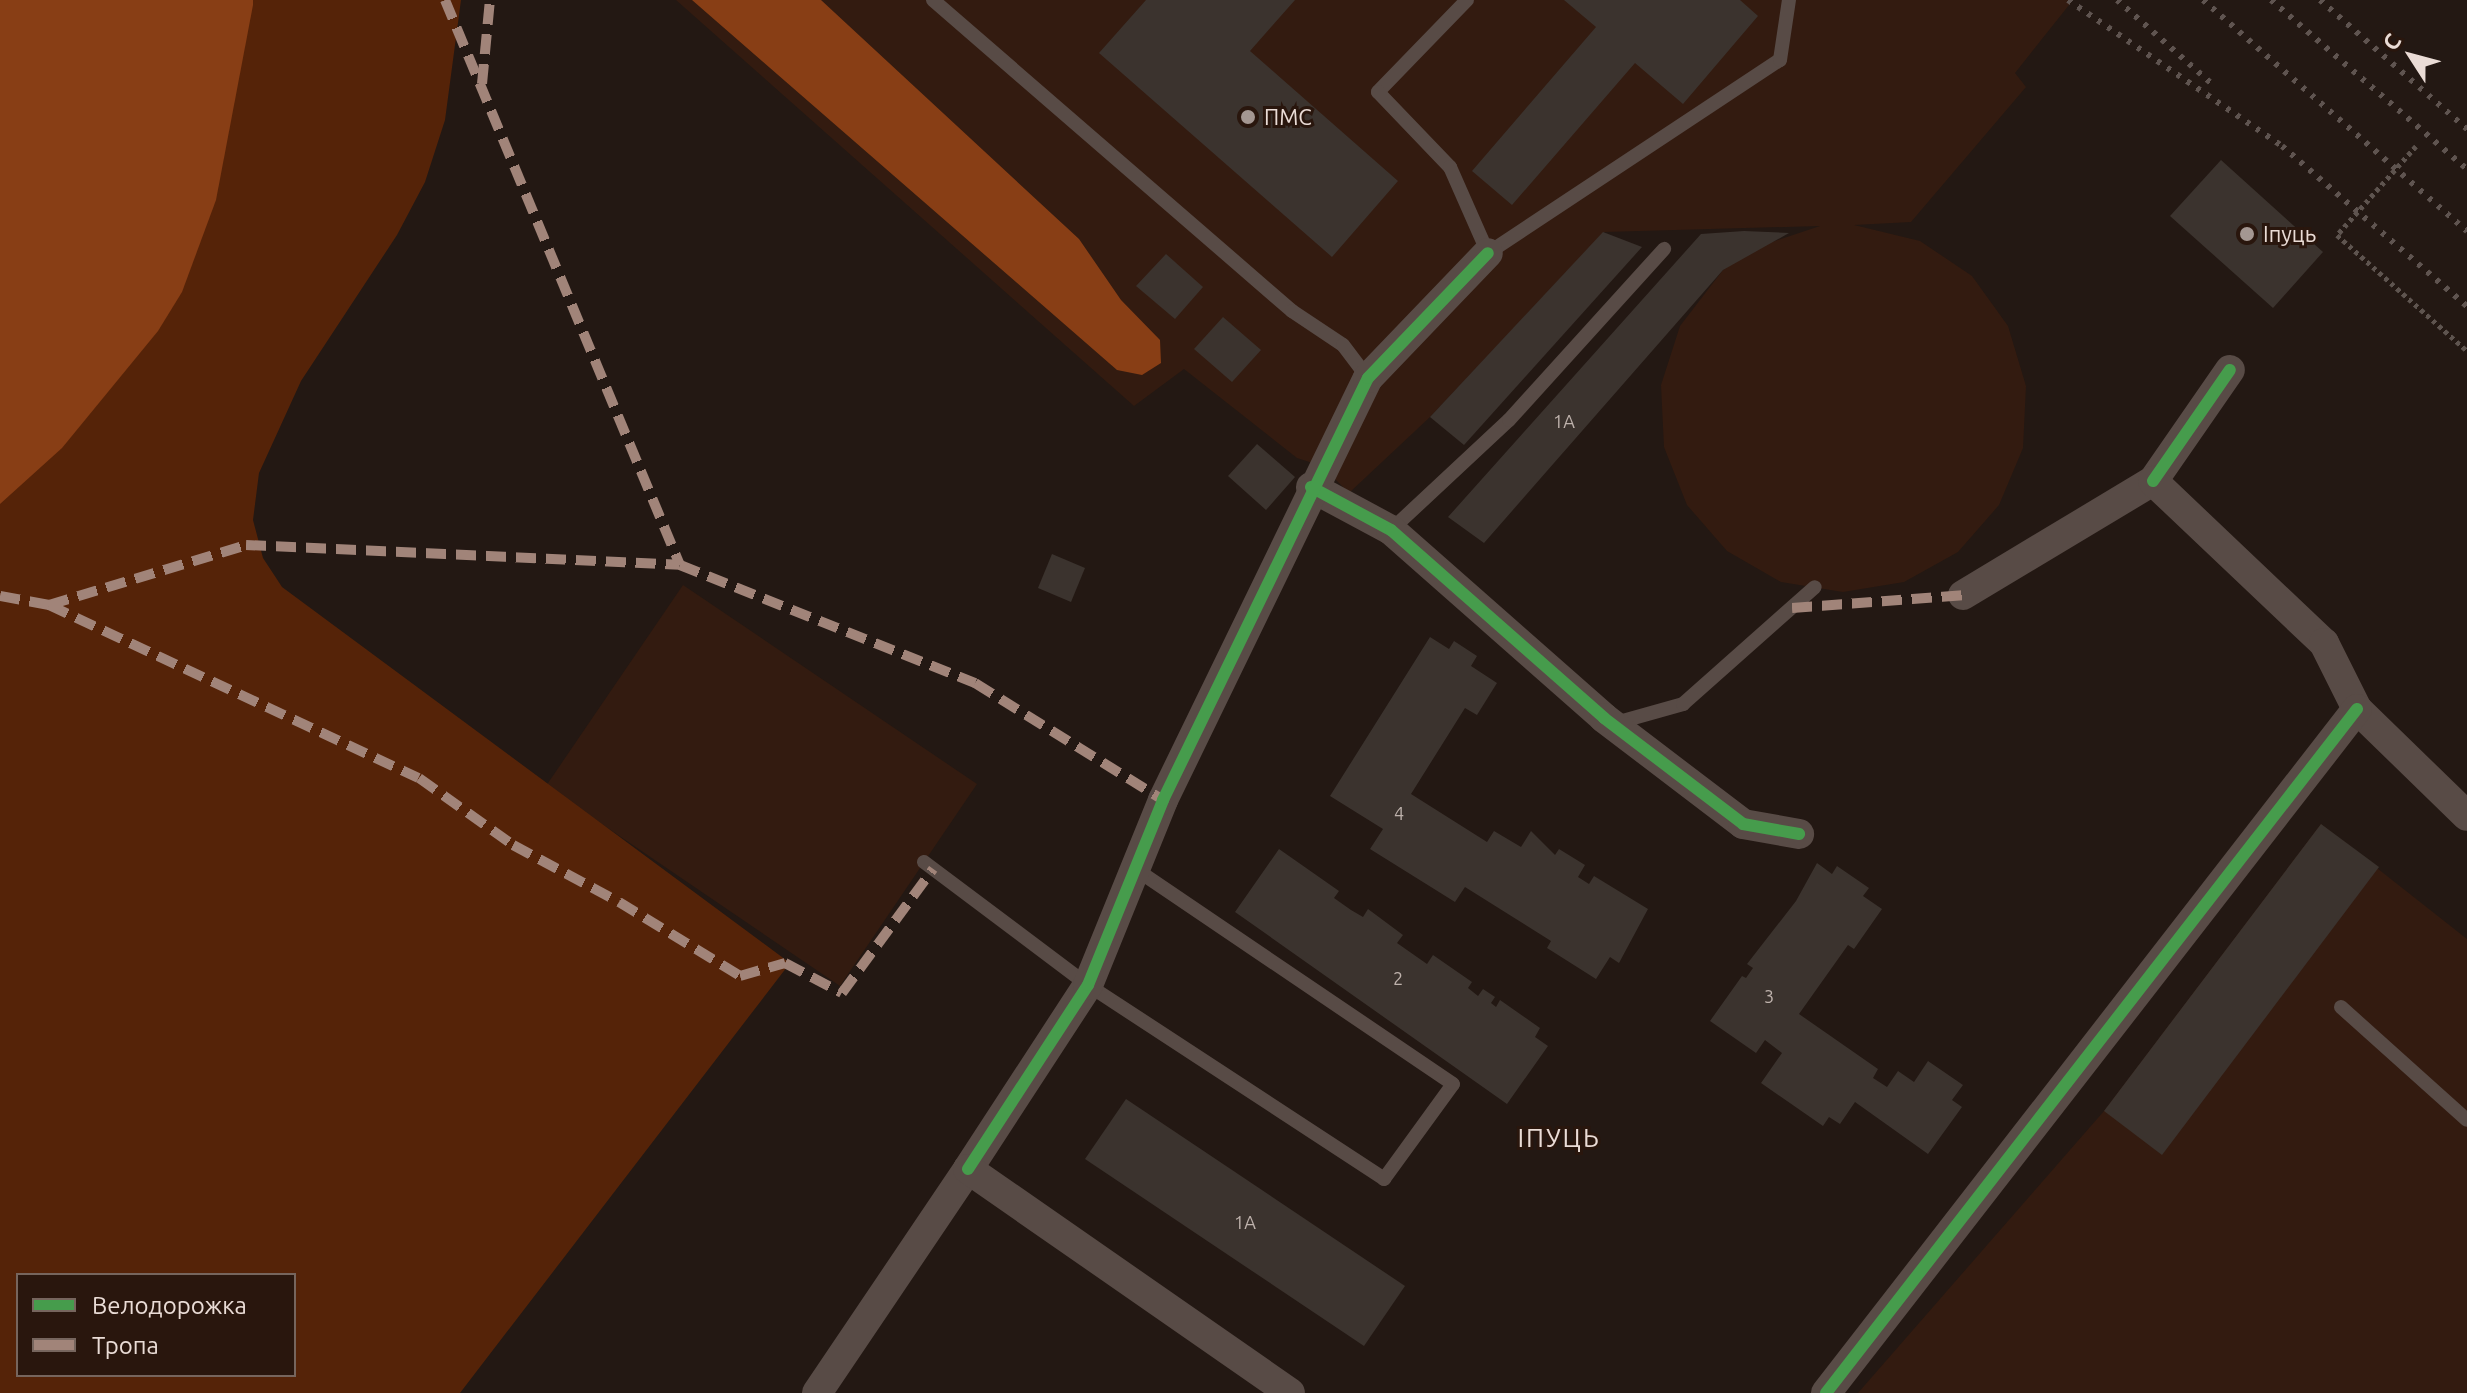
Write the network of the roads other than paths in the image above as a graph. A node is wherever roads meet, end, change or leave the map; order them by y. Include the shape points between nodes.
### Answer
1 (933, 0) edge
2 (1467, 0) edge
3 (1789, 0) edge
4 (1664, 249) dead end
5 (1488, 253) junction
6 (2230, 370) dead end
7 (1368, 378) junction
8 (2153, 481) junction
9 (1311, 487) junction
10 (1391, 530) junction
11 (1815, 587) dead end
12 (1963, 595) dead end
13 (2357, 709) junction
14 (1612, 724) junction
15 (2467, 816) edge
16 (1799, 834) dead end
17 (924, 862) dead end
18 (1134, 868) junction
19 (1088, 985) junction
20 (2341, 1007) dead end
21 (2467, 1120) edge
22 (968, 1169) junction
23 (817, 1393) edge
24 (1290, 1393) edge
25 (1826, 1393) edge

1 - 7 lane via 1292,311 1343,345
2 - 5 lane via 1378,92 1450,167
3 - 5 lane via 1780,60
4 - 10 lane via 1509,420
5 - 7 street
6 - 8 street
7 - 9 street
8 - 12 street
8 - 13 street via 2324,643
9 - 10 street
9 - 18 street
10 - 14 street
11 - 14 lane via 1683,704
13 - 15 street
13 - 25 street
14 - 16 street via 1743,824
17 - 19 lane
18 - 19 street
18 - 19 lane via 1453,1084 1384,1179
19 - 22 street
20 - 21 lane
22 - 23 street
22 - 24 street

